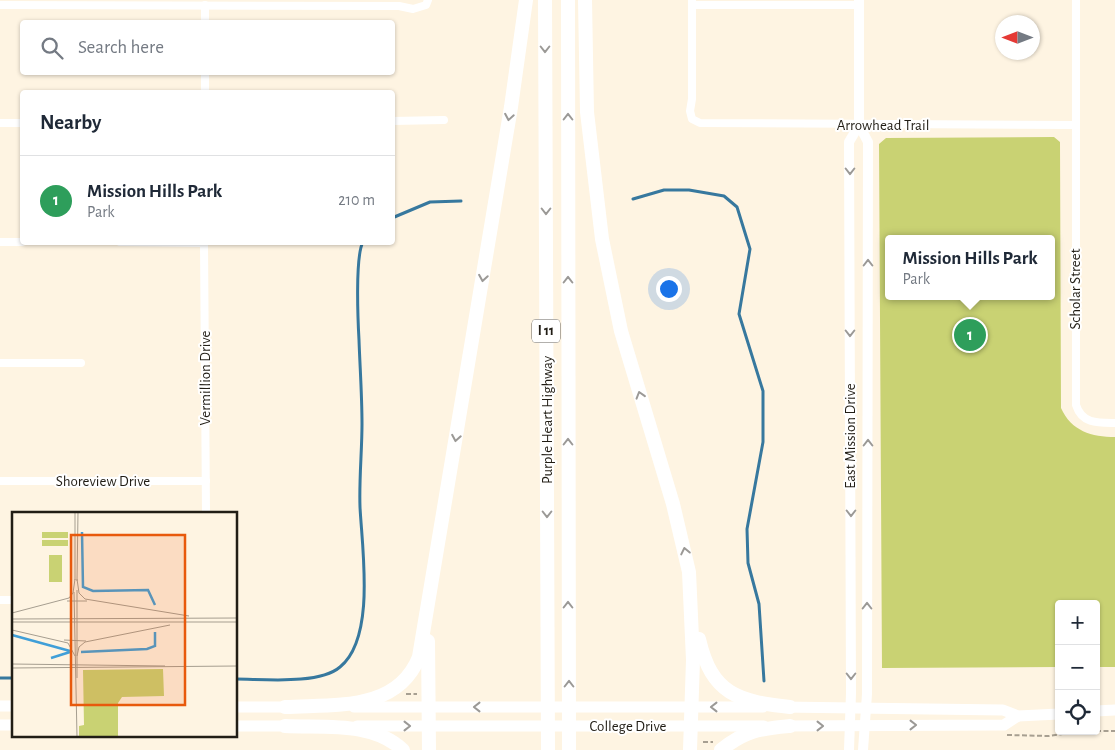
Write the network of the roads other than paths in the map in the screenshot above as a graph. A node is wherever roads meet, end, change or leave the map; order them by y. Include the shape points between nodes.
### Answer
1 (526, 0) edge
2 (545, 0) edge
3 (568, 0) edge
4 (585, 0) edge
5 (1076, 0) edge
6 (427, 2) edge
7 (859, 2) edge
8 (692, 3) edge
9 (0, 5) edge
10 (205, 5) junction
11 (205, 20) edge
12 (205, 75) edge
13 (205, 90) edge
14 (444, 120) dead end
15 (395, 121) edge
16 (0, 123) edge
17 (20, 123) edge
18 (859, 125) junction
19 (1075, 125) junction
20 (0, 242) edge
21 (20, 242) edge
22 (204, 245) edge
23 (0, 363) edge
24 (81, 363) dead end
25 (1115, 423) edge
26 (0, 480) edge
27 (206, 481) junction
28 (206, 512) edge
29 (692, 599) junction
30 (428, 603) junction
31 (427, 700) junction
32 (238, 706) edge
33 (285, 707) junction
34 (691, 707) junction
35 (790, 707) junction
36 (850, 707) junction
37 (866, 707) junction
38 (1115, 710) edge
39 (1100, 711) edge
40 (1055, 714) edge
41 (1018, 716) junction
42 (850, 725) junction
43 (864, 725) junction
44 (238, 726) edge
45 (284, 726) junction
46 (430, 726) junction
47 (691, 726) junction
48 (790, 726) junction
49 (694, 746) edge
50 (718, 746) edge
51 (404, 750) edge
52 (429, 750) edge
53 (548, 750) edge
54 (569, 750) edge
55 (850, 750) edge
56 (863, 750) edge

1 -> 30 highway
2 -> 53 highway, Purple Heart Highway / I 11
54 -> 3 highway, Purple Heart Highway / I 11
29 -> 4 highway via 683,543 621,331 602,239 588,122
5 - 19 street, Scholar Street
6 - 10 street via 413,9 398,6
7 - 8 street
7 - 18 street, East Mission Drive
8 - 18 street, Arrowhead Trail via 692,119 711,124
9 - 10 street
10 - 11 street
12 - 13 street
14 - 15 street
16 - 17 street
18 - 19 street, Arrowhead Trail
18 -> 36 street, East Mission Drive via 850,142
37 -> 18 street, East Mission Drive via 868,142
19 - 25 street, Scholar Street via 1076,405 1088,420
20 - 21 street
22 - 27 street, Vermillion Drive
23 - 24 street
26 - 27 street, Shoreview Drive
27 - 28 street, Vermillion Drive
29 - 34 highway
29 - 35 highway via 703,657 717,680 731,693 750,702
30 - 31 highway
30 - 33 highway via 420,657 410,675 395,689 364,702
31 - 33 main road, College Drive
34 -> 31 main road, College Drive
31 - 46 highway
32 - 33 main road, College Drive
35 -> 34 main road, College Drive
34 - 47 highway
35 - 36 main road, College Drive
36 - 37 main road, College Drive
36 - 42 street, East Mission Drive
37 - 41 main road, College Drive via 1003,710
37 - 43 street, East Mission Drive
38 - 39 main road
40 - 41 main road, College Drive
43 -> 41 main road, College Drive via 1004,726
42 - 43 main road, College Drive
48 -> 42 main road, College Drive
42 - 55 street, East Mission Drive
43 - 56 street, East Mission Drive
44 - 45 main road, College Drive
45 -> 46 main road, College Drive
45 - 51 highway via 363,730 385,736
46 - 47 main road, College Drive
46 - 52 highway
47 - 48 main road, College Drive
47 - 49 highway
48 - 50 highway via 753,730

